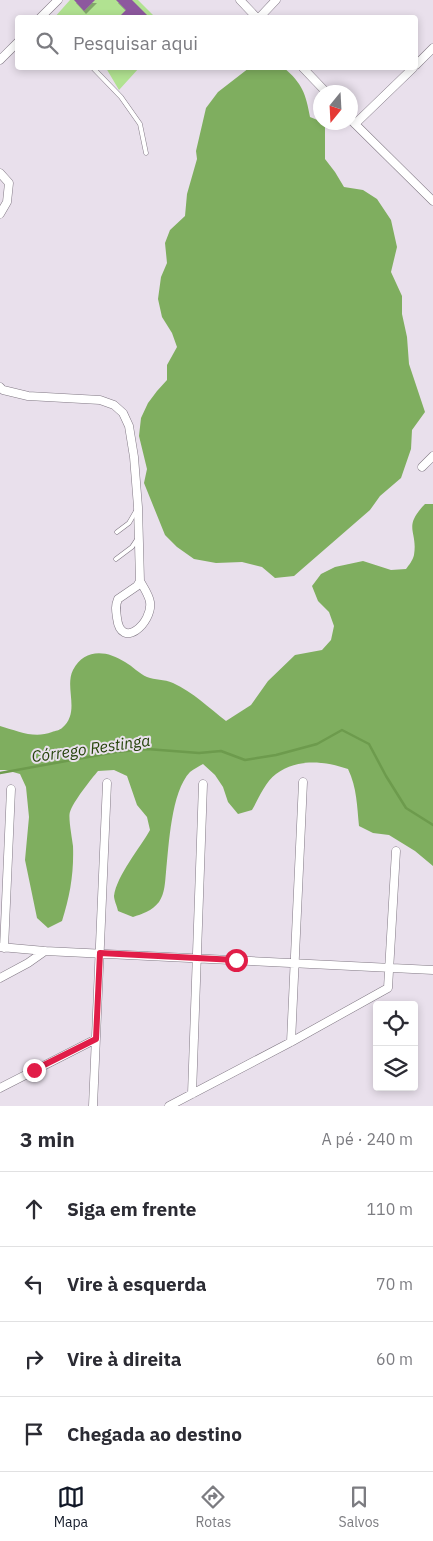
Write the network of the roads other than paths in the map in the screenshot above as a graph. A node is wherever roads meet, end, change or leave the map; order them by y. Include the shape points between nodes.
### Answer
1 (58, 0) edge
2 (240, 0) edge
3 (276, 0) edge
4 (44, 15) edge
5 (255, 15) edge
6 (261, 15) edge
7 (15, 44) edge
8 (433, 48) edge
9 (1, 56) edge
10 (418, 63) edge
11 (95, 70) edge
12 (305, 70) edge
13 (411, 70) edge
14 (319, 85) edge
15 (358, 118) edge
16 (358, 127) edge
17 (146, 153) dead end
18 (0, 172) edge
19 (433, 201) edge
20 (0, 214) edge
21 (0, 387) edge
22 (433, 456) edge
23 (422, 467) dead end
24 (138, 507) junction
25 (126, 525) junction
26 (117, 532) dead end
27 (139, 534) junction
28 (116, 558) dead end
29 (140, 581) junction
30 (303, 782) dead end
31 (107, 783) dead end
32 (203, 784) dead end
33 (12, 789) dead end
34 (396, 851) dead end
35 (2, 948) edge
36 (45, 951) junction
37 (100, 953) junction
38 (197, 958) junction
39 (294, 963) junction
40 (389, 968) junction
41 (433, 970) edge
42 (0, 978) edge
43 (96, 1039) junction
44 (291, 1042) junction
45 (0, 1088) edge
46 (192, 1094) junction
47 (93, 1106) edge
48 (169, 1106) edge

1 - 4 street
2 - 5 street
3 - 6 street
7 - 9 street
8 - 10 street
11 - 17 lane via 121,97 140,124
12 - 14 street
13 - 15 street
16 - 19 street
18 - 20 street via 9,183 7,202
21 - 24 street via 28,396 100,400 114,405 123,413 129,426
22 - 23 street
24 - 25 lane
24 - 27 street
25 - 26 lane
25 - 27 lane
27 - 28 lane via 132,547
27 - 29 street
29 - 29 street via 150,600 150,610 145,622 129,634 123,632 118,623 117,602
30 - 39 street
31 - 37 street
32 - 38 street
33 - 35 street
34 - 40 street
35 - 36 street
36 - 37 street
36 - 42 street
37 - 38 street
37 - 43 street
38 - 39 street
38 - 46 street
39 - 40 street
39 - 44 street
40 - 41 street
40 - 44 street via 388,988
43 - 45 street
43 - 47 street
44 - 46 street
46 - 48 street

